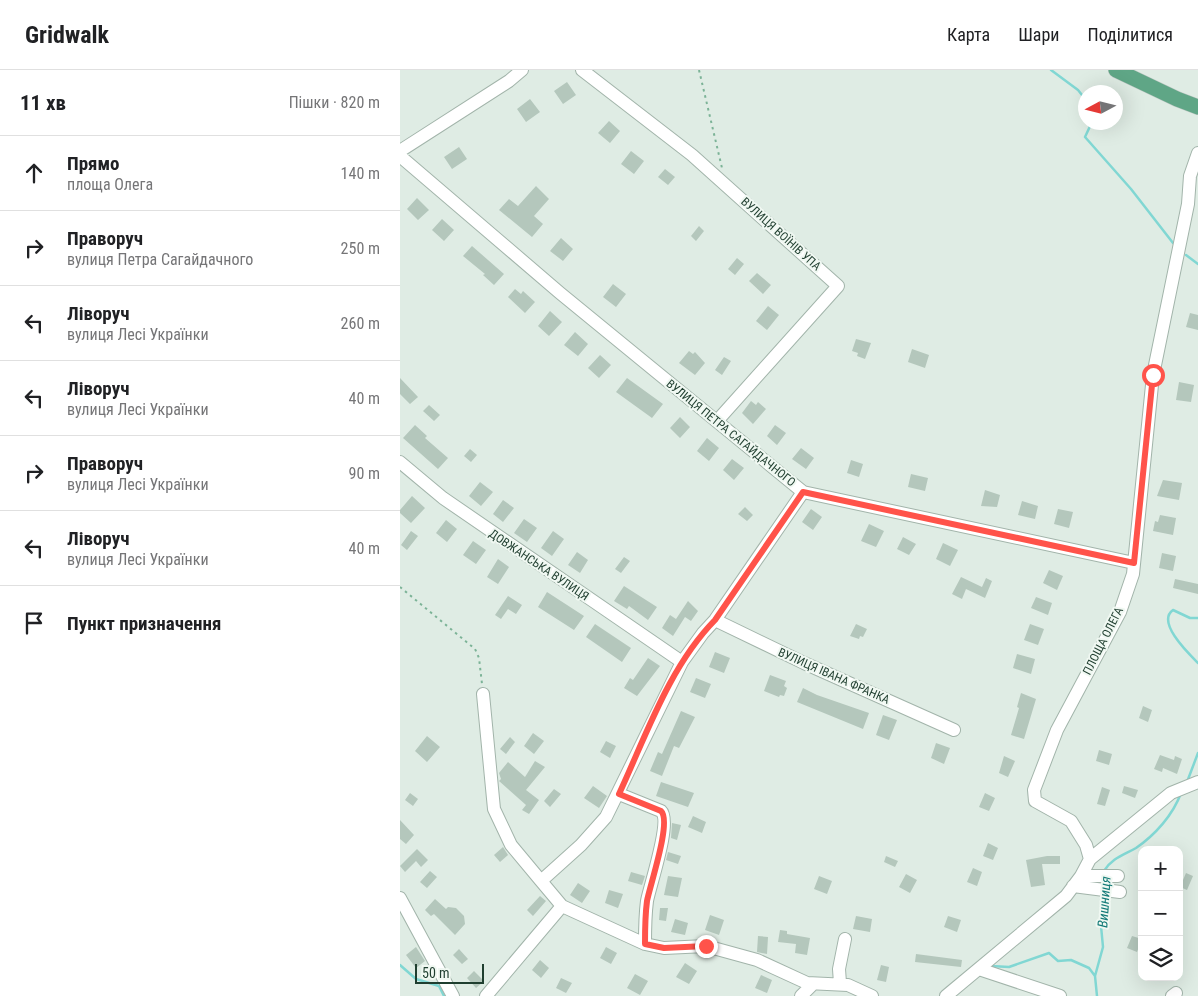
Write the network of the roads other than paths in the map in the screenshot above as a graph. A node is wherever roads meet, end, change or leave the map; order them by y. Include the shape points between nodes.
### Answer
1 (522, 70) edge
2 (582, 70) edge
3 (1116, 70) edge
4 (1198, 107) edge
5 (400, 150) edge
6 (1198, 153) edge
7 (400, 156) edge
8 (717, 421) junction
9 (400, 462) edge
10 (803, 492) junction
11 (1134, 563) junction
12 (715, 620) junction
13 (682, 662) junction
14 (483, 694) road end
15 (954, 730) dead end
16 (1197, 784) edge
17 (619, 794) junction
18 (1090, 859) junction
19 (1114, 876) dead end
20 (541, 881) junction
21 (1077, 881) junction
22 (1095, 883) junction
23 (1114, 891) dead end
24 (400, 898) edge
25 (562, 906) junction
26 (846, 939) dead end
27 (645, 944) junction
28 (979, 969) junction
29 (840, 983) junction
30 (813, 984) junction
31 (453, 996) edge
32 (486, 996) edge
33 (801, 996) edge
34 (872, 996) edge
35 (946, 996) edge
36 (1060, 996) edge

1 - 5 street via 510,81
2 - 8 street, ВУЛИЦЯ ВОЇНІВ УПА via 692,155 838,286
3 - 4 main road
6 - 11 street, ПЛОЩА ОЛЕГА via 1190,176 1188,204 1153,375
7 - 8 street, ВУЛИЦЯ ПЕТРА САГАЙДАЧНОГО
8 - 10 street, ВУЛИЦЯ ПЕТРА САГАЙДАЧНОГО
9 - 13 street, ДОВЖАНСЬКА ВУЛИЦЯ via 450,504
10 - 11 street, ВУЛИЦЯ ПЕТРА САГАЙДАЧНОГО
10 - 12 street
11 - 18 street, ПЛОЩА ОЛЕГА via 1120,612 1057,730 1034,790 1035,801 1072,821
12 - 13 street
12 - 15 street, ВУЛИЦЯ ІВАНА ФРАНКА
13 - 17 street
14 - 20 street via 494,809 512,845
16 - 18 street via 1171,793
17 - 20 street via 599,826
17 - 27 street via 661,811 665,818 648,898
18 - 21 street
19 - 22 street
20 - 25 street
21 - 22 street
21 - 28 street via 1066,896
22 - 23 street
24 - 31 street
25 - 27 street
25 - 32 street
26 - 29 street via 839,969
27 - 30 street via 664,948 706,946 757,960
28 - 35 street
28 - 36 street
29 - 30 street
29 - 34 street
30 - 33 street

